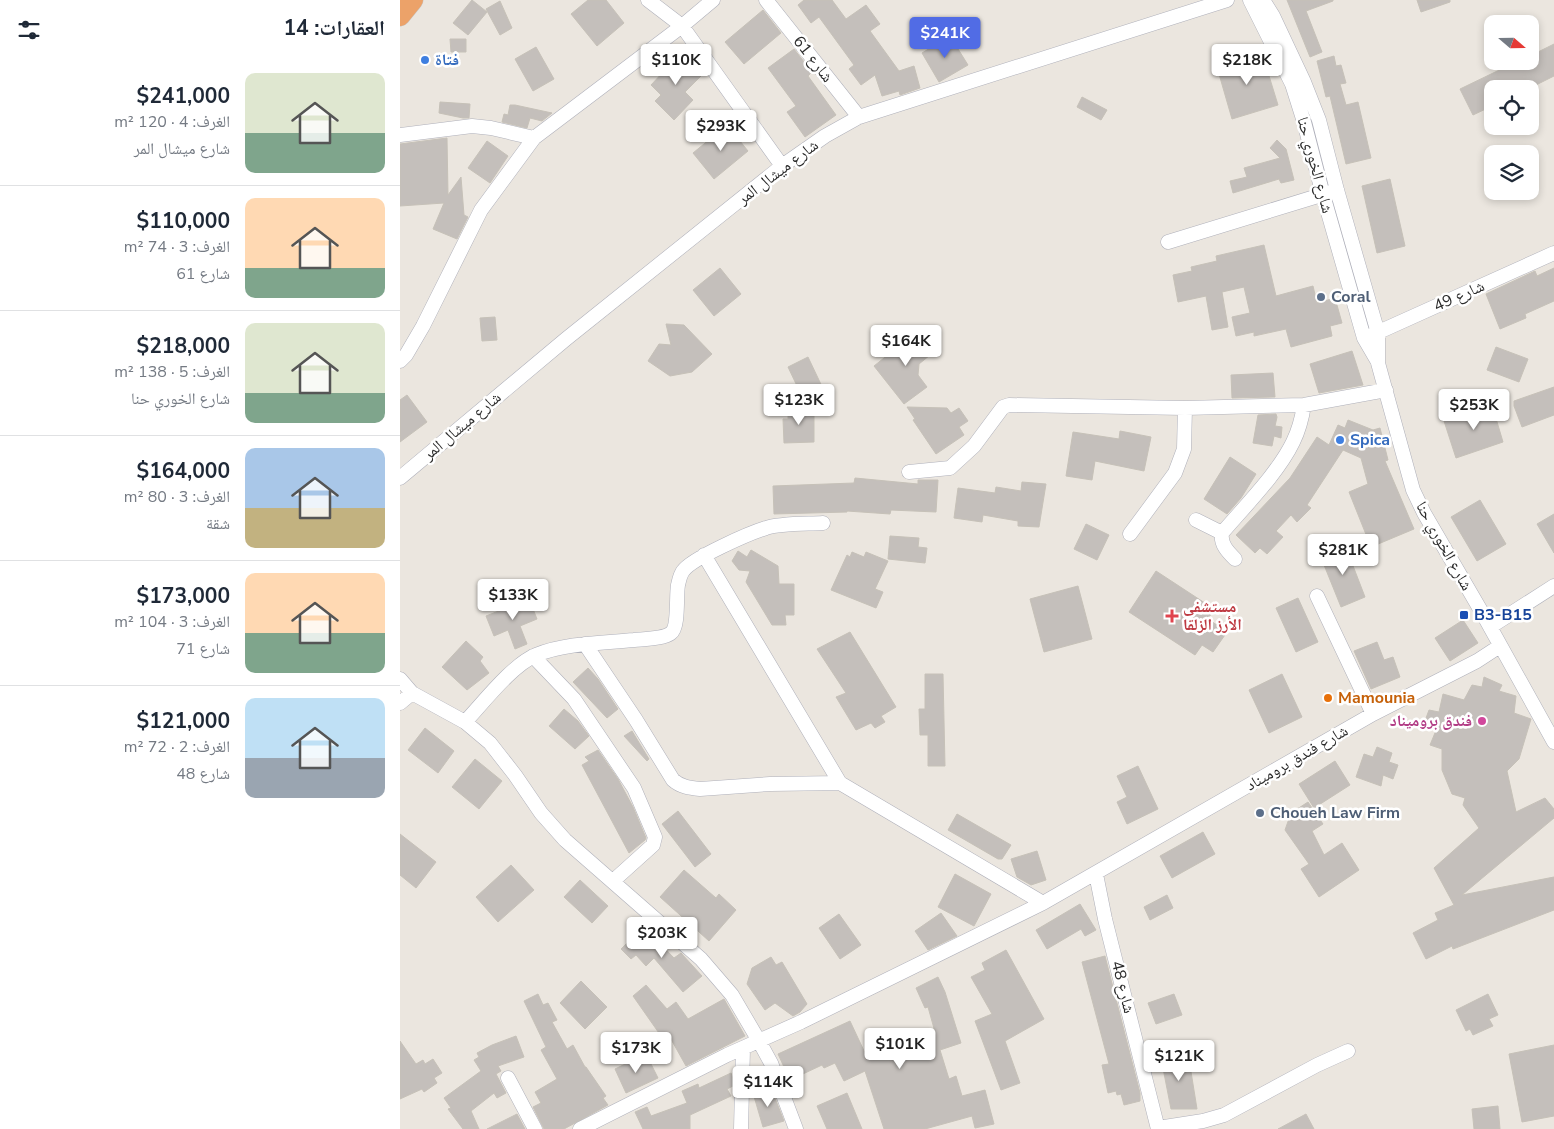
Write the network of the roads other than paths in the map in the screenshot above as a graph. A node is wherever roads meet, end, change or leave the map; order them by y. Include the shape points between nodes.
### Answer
1 (413, 0) edge
2 (648, 0) edge
3 (713, 0) edge
4 (766, 0) edge
5 (1227, 0) edge
6 (1250, 0) edge
7 (1263, 0) edge
8 (400, 16) edge
9 (682, 26) junction
10 (859, 117) junction
11 (400, 135) edge
12 (534, 138) junction
13 (782, 166) junction
14 (1337, 190) junction
15 (1323, 195) junction
16 (1168, 242) dead end
17 (1554, 253) edge
18 (1378, 333) junction
19 (1364, 338) junction
20 (400, 361) edge
21 (1378, 363) junction
22 (1386, 390) junction
23 (1304, 405) junction
24 (1184, 408) junction
25 (909, 472) dead end
26 (401, 477) edge
27 (1196, 520) dead end
28 (823, 523) dead end
29 (1222, 533) junction
30 (1130, 534) dead end
31 (704, 555) junction
32 (1236, 559) dead end
33 (1554, 586) edge
34 (1317, 596) dead end
35 (1490, 627) junction
36 (585, 644) junction
37 (1500, 646) junction
38 (534, 656) junction
39 (400, 679) edge
40 (412, 694) junction
41 (400, 703) edge
42 (1373, 714) junction
43 (465, 722) junction
44 (1554, 742) edge
45 (840, 783) junction
46 (1096, 874) junction
47 (613, 881) junction
48 (1043, 903) junction
49 (759, 1041) junction
50 (743, 1048) junction
51 (1348, 1052) dead end
52 (508, 1078) dead end
53 (535, 1129) edge
54 (580, 1129) edge
55 (741, 1129) edge
56 (796, 1129) edge
57 (1158, 1129) edge

1 - 8 highway
2 - 9 street
3 - 9 street
4 - 10 street, شارع 61
5 - 10 street, شارع ميشال المر
6 - 15 street, شارع الخوري حنا via 1292,84
7 - 14 street, شارع الخوري حنا via 1274,16 1319,120
9 - 12 street
9 - 13 street
10 - 13 street, شارع ميشال المر
11 - 12 street via 472,126
12 - 20 street via 481,210 423,326
13 - 26 street, شارع ميشال المر via 566,339
14 - 15 street
14 - 18 street, شارع الخوري حنا
15 - 16 street
15 - 19 street, شارع الخوري حنا
17 - 18 street, شارع 49
18 - 19 street, شارع 49
18 - 21 street, شارع الخوري حنا
19 - 21 street, شارع الخوري حنا
21 - 22 street, شارع الخوري حنا
22 - 23 street
22 - 35 street, شارع الخوري حنا via 1413,490
23 - 24 street
23 - 29 street via 1293,443
24 - 25 street via 1009,405 1003,407 974,446 950,468
24 - 30 street via 1184,449 1175,474
27 - 29 street
28 - 31 street via 768,527
29 - 32 street via 1224,546
31 - 36 street via 680,576 675,624 669,635
31 - 45 street
33 - 35 street
34 - 42 street
35 - 37 street, شارع الخوري حنا
36 - 38 street
36 - 45 street via 677,784 700,788
37 - 42 street, شارع فندق بروميناد
37 - 44 street, شارع الخوري حنا
38 - 43 street via 508,675
38 - 47 street via 574,699 594,728 634,788 652,828 653,845
39 - 40 street
40 - 41 street
40 - 43 street
42 - 46 street, شارع فندق بروميناد
43 - 47 street via 490,743 565,840
45 - 48 street
46 - 48 street, شارع فندق بروميناد
46 - 57 street, شارع 48
47 - 49 street via 701,959 732,995
48 - 49 street, شارع فندق بروميناد
49 - 50 street, شارع فندق بروميناد
49 - 56 street via 771,1063
50 - 54 street, شارع فندق بروميناد
50 - 55 street
51 - 57 street via 1224,1115
52 - 53 street

